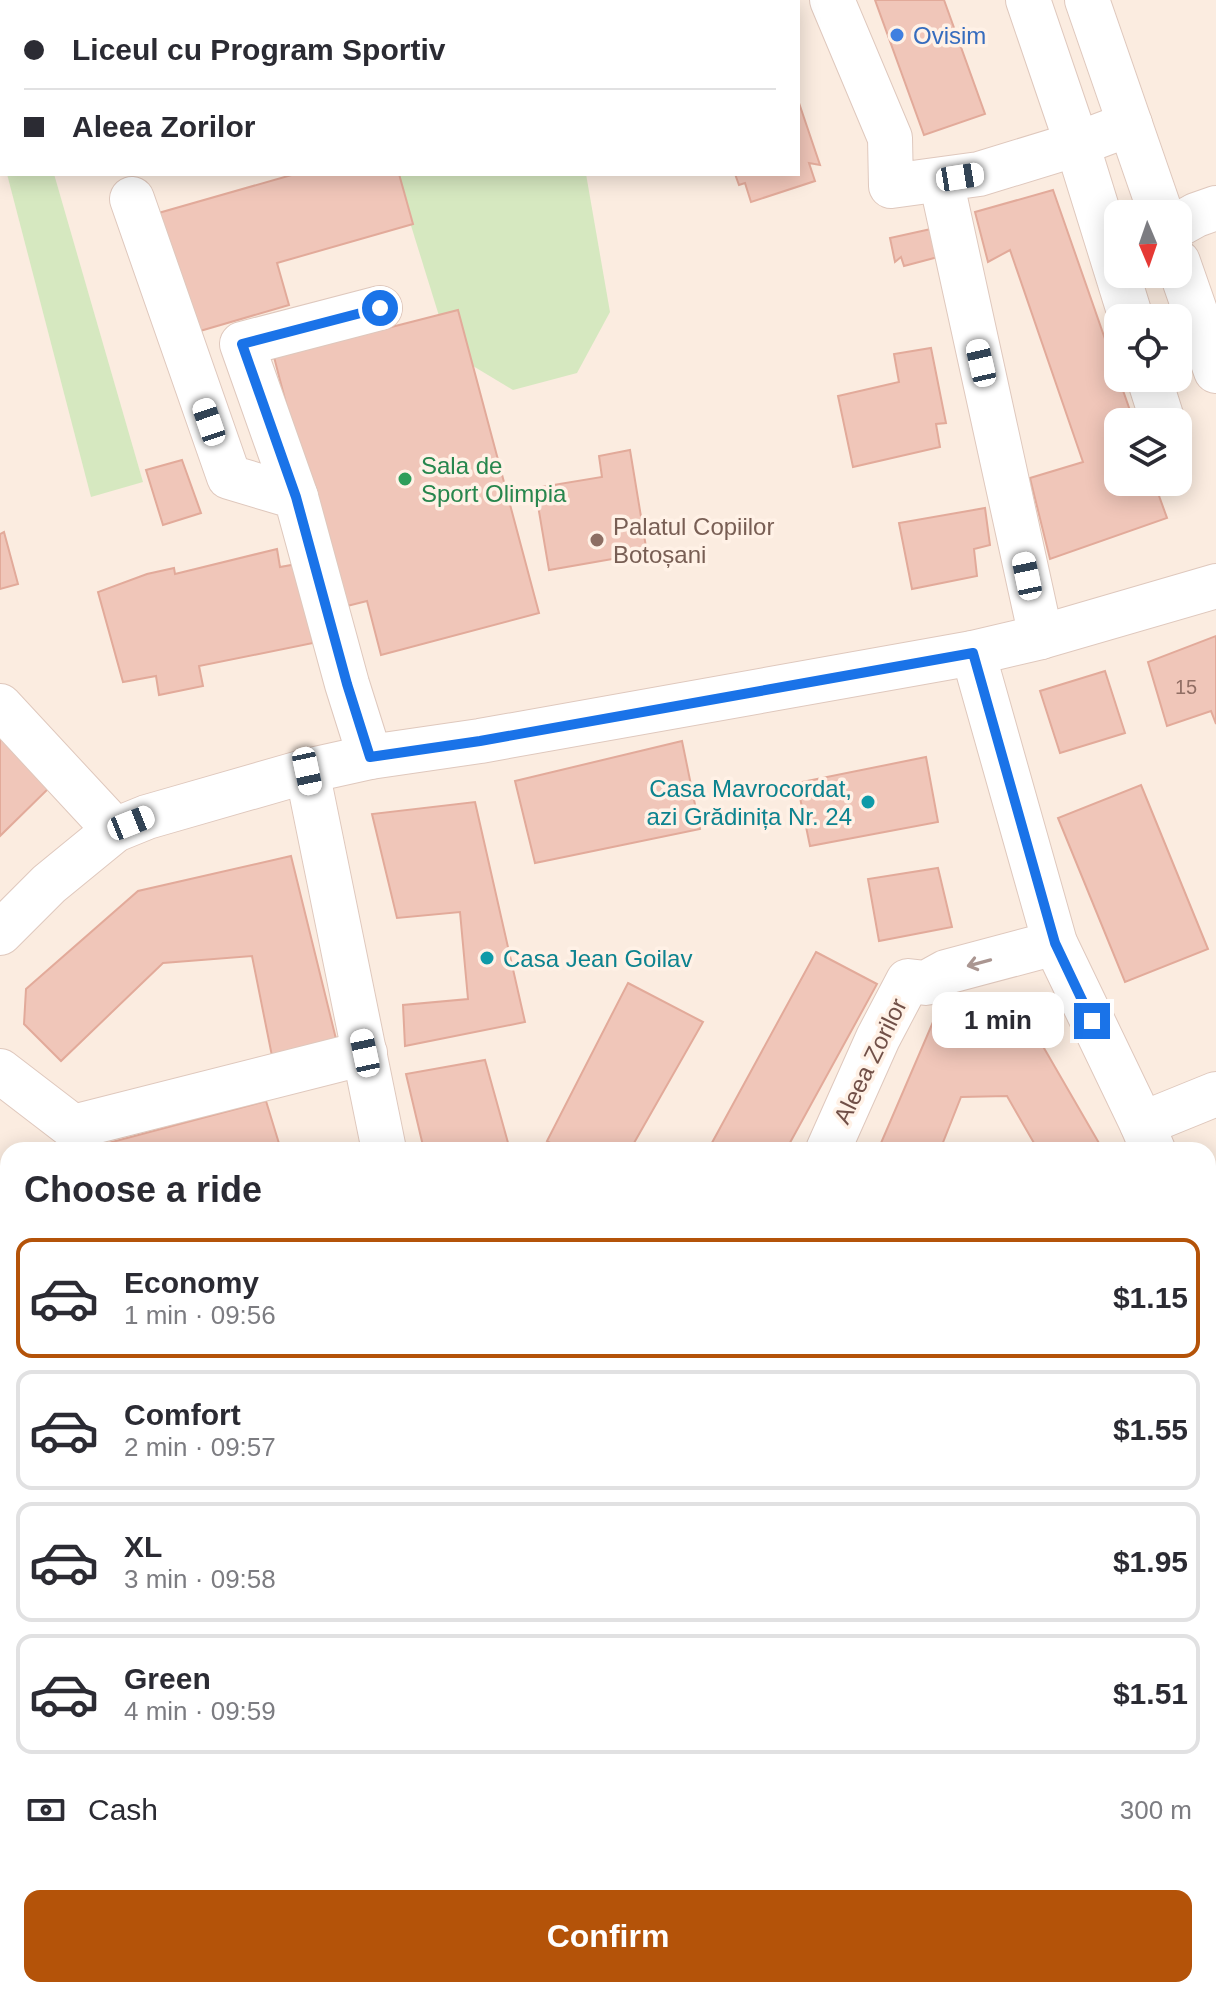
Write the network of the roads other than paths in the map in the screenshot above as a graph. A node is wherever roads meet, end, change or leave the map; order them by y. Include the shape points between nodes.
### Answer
1 (832, 0) edge
2 (1028, 0) edge
3 (1087, 0) edge
4 (1130, 124) junction
5 (1077, 144) junction
6 (941, 180) junction
7 (132, 199) dead end
8 (1156, 200) edge
9 (1216, 208) edge
10 (1192, 217) edge
11 (1187, 288) edge
12 (1127, 304) edge
13 (380, 308) dead end
14 (1216, 371) edge
15 (296, 497) junction
16 (1216, 586) edge
17 (1041, 637) junction
18 (973, 653) junction
19 (0, 706) edge
20 (370, 757) junction
21 (307, 771) junction
22 (115, 830) junction
23 (0, 933) edge
24 (1055, 943) junction
25 (365, 1053) junction
26 (0, 1071) edge
27 (1216, 1094) edge
28 (1148, 1137) edge
29 (382, 1142) edge
30 (832, 1142) edge

1 - 6 street via 890,138 891,186
2 - 5 street
3 - 4 street
4 - 5 street
4 - 8 street
5 - 6 street
5 - 12 street
6 - 17 street
7 - 15 street via 229,477
9 - 10 street
11 - 14 street
13 - 15 street via 242,344
15 - 20 street
16 - 17 street
17 - 18 street
18 - 20 street
18 - 24 street
19 - 22 street
20 - 21 street
21 - 22 street
21 - 25 street
22 - 23 street
24 - 28 street
24 -> 30 street, Aleea Zorilor via 946,972 926,983 908,981
25 - 26 street via 73,1127
25 - 29 street
27 - 28 street

